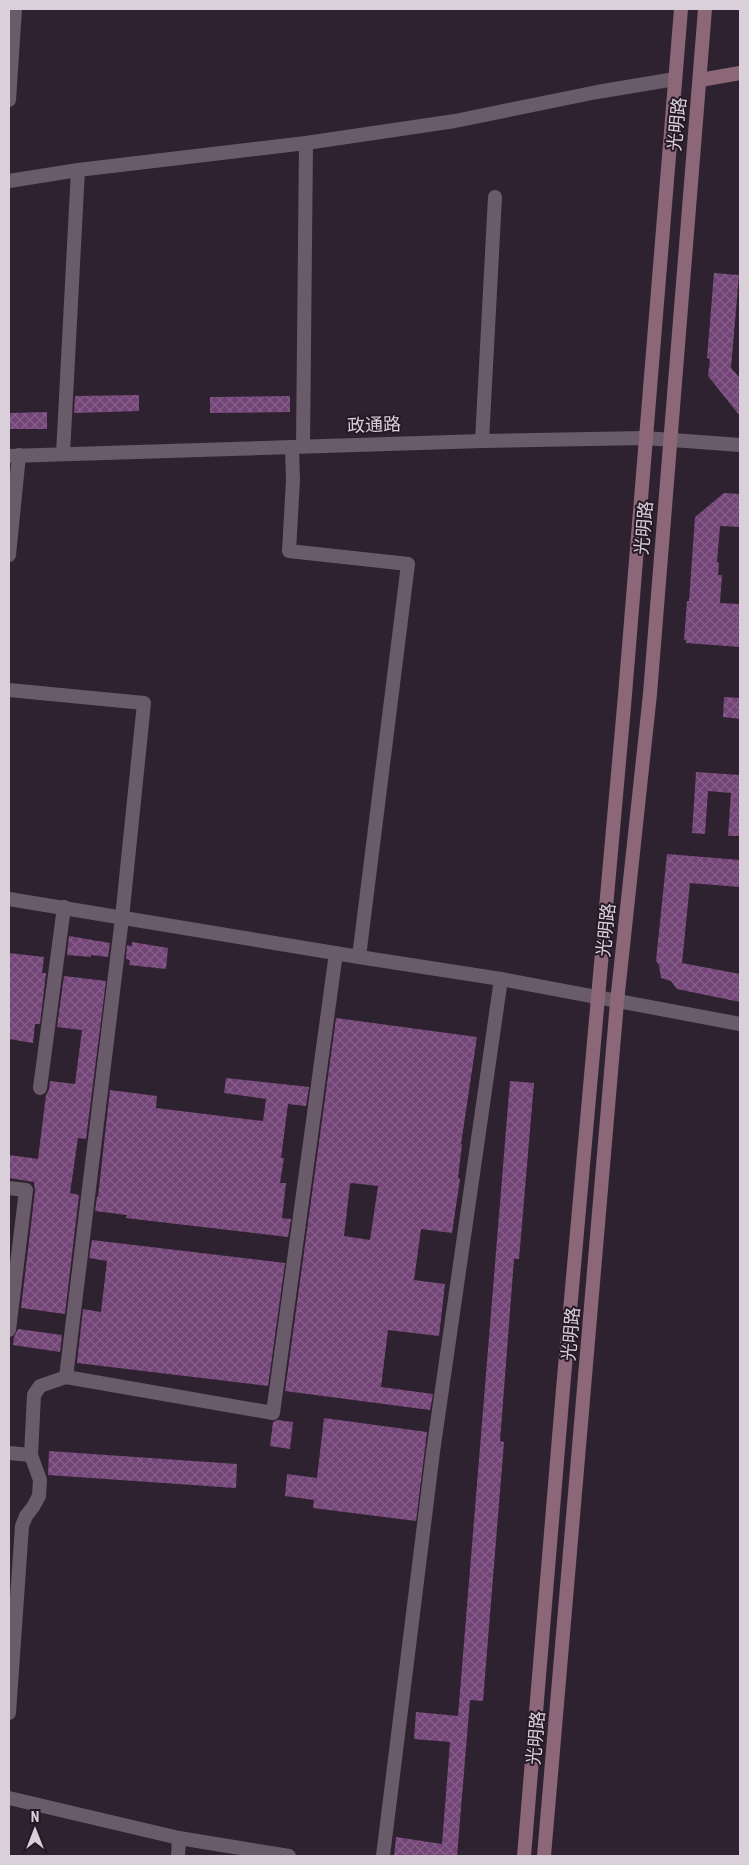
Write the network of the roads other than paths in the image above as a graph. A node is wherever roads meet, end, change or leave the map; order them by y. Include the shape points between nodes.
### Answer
1 (16, 9) edge
2 (681, 9) edge
3 (705, 9) edge
4 (740, 73) edge
5 (675, 79) junction
6 (700, 80) junction
7 (9, 100) edge
8 (306, 143) junction
9 (78, 170) junction
10 (9, 182) edge
11 (495, 197) dead end
12 (645, 438) junction
13 (670, 439) junction
14 (482, 441) junction
15 (740, 445) edge
16 (297, 446) junction
17 (63, 454) junction
18 (14, 456) edge
19 (9, 555) edge
20 (9, 690) edge
21 (9, 899) edge
22 (64, 907) junction
23 (122, 918) junction
24 (336, 952) junction
25 (359, 957) junction
26 (501, 979) junction
27 (598, 998) junction
28 (617, 1002) junction
29 (740, 1024) edge
30 (40, 1088) dead end
31 (9, 1188) edge
32 (9, 1330) edge
33 (66, 1377) junction
34 (9, 1453) edge
35 (31, 1455) junction
36 (9, 1713) edge
37 (9, 1798) edge
38 (179, 1838) junction
39 (178, 1856) edge
40 (289, 1856) edge
41 (384, 1856) edge
42 (524, 1856) edge
43 (544, 1856) edge

1 - 7 street
2 - 5 main road, 光明路
3 - 6 main road, 光明路
4 - 6 main road
5 - 8 street via 455,121
5 - 12 main road, 光明路
6 - 13 main road, 光明路
8 - 9 street
8 - 16 street
9 - 10 street
9 - 17 street
11 - 14 street
12 - 13 street, 政通路
12 - 14 street, 政通路
12 - 27 main road, 光明路
13 - 15 street, 政通路
13 - 28 main road, 光明路 via 650,694
14 - 16 street, 政通路
16 - 17 street, 政通路
16 - 25 street via 290,552 408,564
17 - 18 street, 政通路
18 - 19 street
20 - 23 street via 144,702
21 - 22 street
22 - 23 street
22 - 30 street
23 - 24 street
23 - 33 street
24 - 25 street
24 - 33 street via 273,1414
25 - 26 street
26 - 27 street
26 - 41 street via 433,1452
27 - 28 street
27 - 42 main road, 光明路
28 - 29 street
28 - 43 main road, 光明路
31 - 32 street via 26,1190
33 - 35 street via 40,1386 34,1395
34 - 35 street
35 - 36 street via 40,1480 39,1496 22,1526
37 - 38 street
38 - 39 street
38 - 40 street

